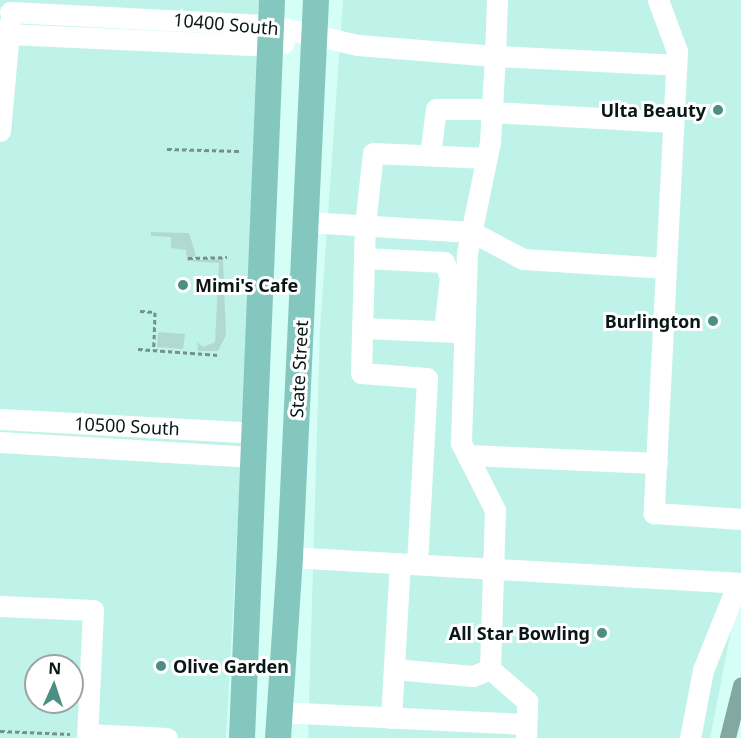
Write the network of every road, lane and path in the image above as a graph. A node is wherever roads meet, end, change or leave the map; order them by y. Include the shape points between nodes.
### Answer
1 (316, 0) edge
2 (497, 0) edge
3 (658, 0) edge
4 (11, 6) edge
5 (90, 7) edge
6 (271, 23) edge
7 (9, 34) junction
8 (315, 37) junction
9 (495, 56) junction
10 (676, 65) junction
11 (492, 111) junction
12 (673, 122) junction
13 (0, 131) edge
14 (167, 149) dead end
15 (239, 151) dead end
16 (430, 155) junction
17 (487, 158) junction
18 (307, 222) junction
19 (365, 225) junction
20 (472, 232) junction
21 (227, 257) dead end
22 (188, 258) dead end
23 (364, 258) junction
24 (666, 268) junction
25 (140, 311) dead end
26 (363, 328) junction
27 (454, 331) junction
28 (138, 349) dead end
29 (154, 350) junction
30 (219, 355) dead end
31 (0, 419) edge
32 (0, 442) edge
33 (254, 445) junction
34 (467, 455) junction
35 (657, 463) junction
36 (741, 519) edge
37 (290, 557) junction
38 (408, 564) junction
39 (493, 568) junction
40 (0, 606) edge
41 (394, 669) junction
42 (490, 669) junction
43 (279, 712) junction
44 (391, 718) junction
45 (0, 731) edge
46 (526, 731) edge
47 (84, 735) edge
48 (167, 738) edge
49 (242, 738) edge
50 (278, 738) edge
51 (690, 738) edge

1 - 8 main road, State Street
2 - 9 street
3 - 10 street via 676,51
4 - 5 street, 10400 South
4 - 7 street
5 - 6 street, 10400 South
6 - 7 street, 10400 South
6 - 8 street, 10400 South
6 - 33 main road
7 - 13 street
8 - 9 street, 10400 South via 358,45
8 - 18 main road, State Street
9 - 10 street, 10400 South
9 - 11 street
10 - 12 street
11 - 12 street
11 - 16 street via 435,110
11 - 17 street
12 - 24 street
14 - 15 path
16 - 17 street
16 - 19 street via 373,153
17 - 20 street
18 - 19 street
18 - 37 main road, State Street
19 - 20 street
19 - 23 street
20 - 24 street via 523,259
20 - 27 street
21 - 22 path
23 - 26 street
23 - 27 street via 444,262 450,277
24 - 35 street
25 - 29 path via 156,312
26 - 27 street
26 - 38 street via 362,373 427,378
27 - 34 street via 461,443
28 - 29 path
29 - 30 path
31 - 33 street, 10500 South
32 - 33 street, 10500 South
33 - 49 main road
34 - 35 street
34 - 39 street via 495,510
35 - 36 street via 654,513
37 - 38 street
37 - 43 main road, State Street
38 - 39 street
38 - 41 street
39 - 42 street
39 - 51 street via 738,583 703,670
40 - 47 street via 93,610
41 - 42 street via 473,676
41 - 44 street
42 - 46 street via 527,701
43 - 44 street
43 - 50 main road, State Street
44 - 46 street
45 - 47 path
47 - 48 street

